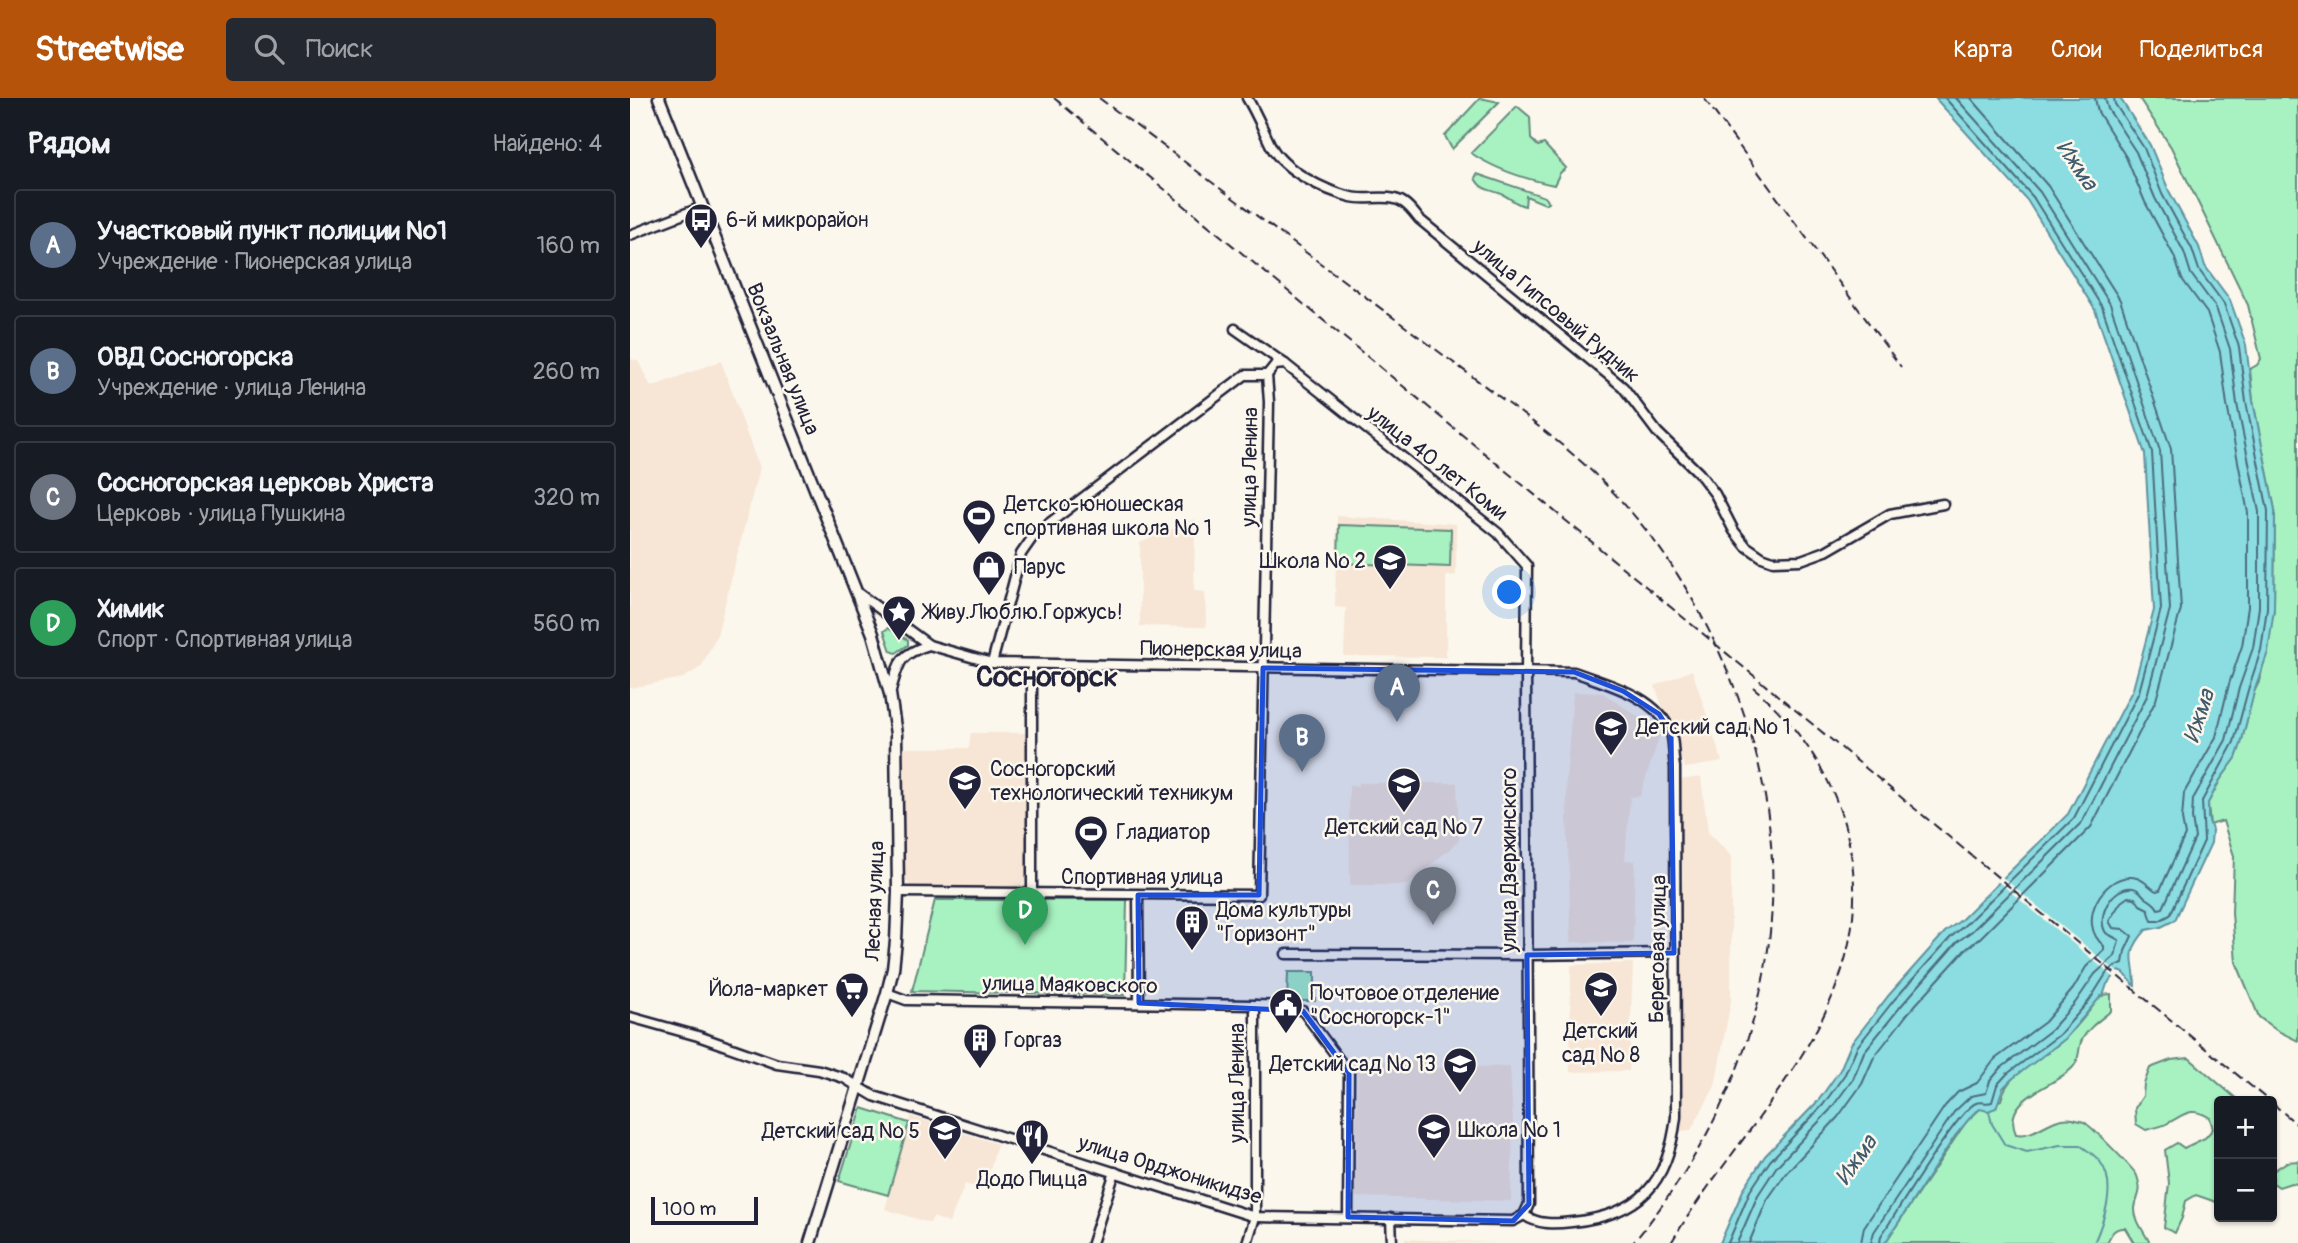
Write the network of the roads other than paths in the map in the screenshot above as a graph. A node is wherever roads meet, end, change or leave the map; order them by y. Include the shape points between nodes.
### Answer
1 (659, 98) edge
2 (1247, 98) edge
3 (702, 207) junction
4 (630, 236) edge
5 (1235, 330) dead end
6 (1285, 365) junction
7 (1267, 375) junction
8 (1943, 504) dead end
9 (853, 589) junction
10 (873, 634) joint
11 (929, 645) junction
12 (992, 663) junction
13 (1032, 664) junction
14 (1263, 668) junction
15 (1526, 672) junction
16 (890, 694) junction
17 (898, 892) junction
18 (1032, 894) junction
19 (1138, 895) junction
20 (1259, 895) joint
21 (1674, 953) junction
22 (1286, 954) dead end
23 (1527, 956) junction
24 (887, 993) junction
25 (1139, 1003) junction
26 (1255, 1005) junction
27 (630, 1017) edge
28 (859, 1086) junction
29 (1115, 1172) junction
30 (1524, 1215) junction
31 (1255, 1217) junction
32 (1348, 1217) junction
33 (1391, 1218) junction
34 (810, 1243) edge
35 (1092, 1243) edge
36 (1247, 1243) edge
37 (1392, 1243) edge

1 - 3 main road, Вокзальная улица
2 - 8 street, улица Гипсовый Рудник via 1272,148 1286,164 1302,176 1352,197 1404,203 1623,387 1657,432 1699,473 1746,546 1762,557 1801,559 1826,551 1890,514
3 - 4 street
3 - 9 main road, Вокзальная улица
5 - 6 street, улица 40 лет Коми
6 - 7 street via 1275,365
6 - 15 street, улица 40 лет Коми via 1498,533 1527,566
7 - 12 street via 1245,375 1035,534 1021,554
7 - 14 street, улица Ленина
9 - 10 main road, Вокзальная улица
9 - 11 street, Пионерская улица
10 - 16 main road, Лесная улица
11 - 12 street, Пионерская улица
11 - 16 street via 909,652 898,666
12 - 13 street, Пионерская улица
13 - 14 street, Пионерская улица
13 - 18 street
14 - 15 street, Пионерская улица
14 - 20 street, улица Ленина
15 - 21 street, Береговая улица via 1574,672 1623,691 1659,713 1671,733 1675,767
15 - 23 street, улица Дзержинского
16 - 17 main road, Лесная улица
17 - 18 street, Спортивная улица
17 - 24 main road, Лесная улица
18 - 19 street, Спортивная улица
19 - 20 street, Спортивная улица
19 - 25 street
21 - 23 street
21 - 30 street, Береговая улица via 1676,1117 1664,1167 1637,1200 1614,1214 1562,1223 1534,1222
22 - 23 street
23 - 30 street, улица Дзержинского via 1529,1204
24 - 25 street, улица Маяковского via 905,1000
24 - 28 main road, Лесная улица
25 - 26 street, улица Маяковского
26 - 31 street, улица Ленина
26 - 32 street, улица Маяковского via 1303,1011 1349,1073
27 - 28 street, улица Орджоникидзе via 777,1064 819,1070
28 - 29 street, улица Орджоникидзе via 874,1096
28 - 34 main road, Лесная улица
29 - 31 street, улица Орджоникидзе
29 - 35 street
30 - 33 street, улица Орджоникидзе via 1513,1221
31 - 32 street, улица Орджоникидзе
31 - 36 street, улица Ленина
32 - 33 street, улица Орджоникидзе
33 - 37 street

